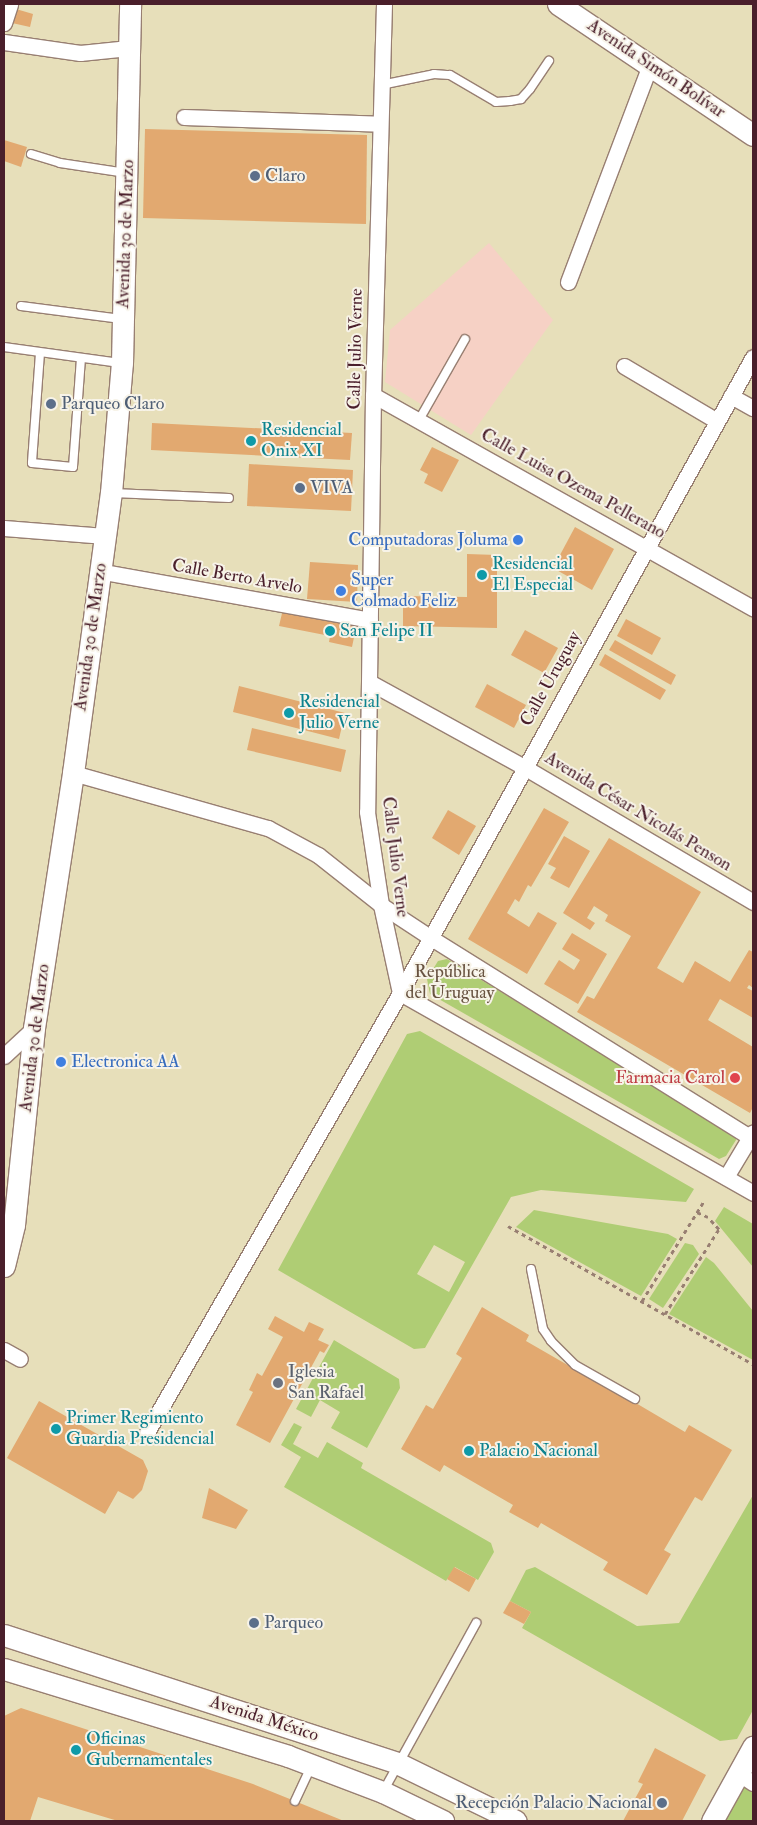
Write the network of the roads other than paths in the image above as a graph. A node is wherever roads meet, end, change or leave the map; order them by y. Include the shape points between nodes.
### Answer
1 (10, 4) edge
2 (130, 4) edge
3 (384, 4) edge
4 (558, 4) edge
5 (4, 23) edge
6 (4, 42) edge
7 (129, 48) junction
8 (549, 61) dead end
9 (650, 65) junction
10 (382, 85) junction
11 (184, 118) dead end
12 (380, 124) junction
13 (753, 135) edge
14 (32, 154) dead end
15 (128, 174) junction
16 (568, 282) dead end
17 (21, 306) dead end
18 (123, 319) junction
19 (465, 340) dead end
20 (4, 348) edge
21 (40, 353) junction
22 (753, 357) edge
23 (81, 359) junction
24 (122, 364) junction
25 (624, 366) dead end
26 (373, 395) junction
27 (731, 396) junction
28 (753, 408) edge
29 (419, 420) junction
30 (717, 421) junction
31 (110, 493) junction
32 (229, 498) dead end
33 (4, 528) edge
34 (105, 536) junction
35 (646, 546) junction
36 (98, 571) junction
37 (753, 608) edge
38 (370, 620) junction
39 (371, 683) junction
40 (524, 767) junction
41 (73, 773) junction
42 (753, 902) edge
43 (380, 905) junction
44 (428, 936) junction
45 (400, 993) junction
46 (34, 1028) junction
47 (4, 1056) edge
48 (752, 1135) edge
49 (726, 1177) junction
50 (753, 1193) edge
51 (4, 1266) edge
52 (531, 1268) dead end
53 (4, 1350) edge
54 (20, 1359) dead end
55 (635, 1399) dead end
56 (147, 1432) dead end
57 (476, 1623) dead end
58 (4, 1635) edge
59 (4, 1669) edge
60 (753, 1747) edge
61 (397, 1763) junction
62 (312, 1765) junction
63 (746, 1778) edge
64 (383, 1792) junction
65 (295, 1801) dead end
66 (444, 1821) edge
67 (516, 1821) edge
68 (712, 1821) edge

1 - 5 street
2 - 7 main road, Avenida 30 de Marzo
3 - 10 street, Calle Julio Verne
4 - 9 main road, Avenida Simón Bolívar
6 - 7 street via 80,53
7 - 15 main road, Avenida 30 de Marzo
8 - 10 lane via 530,89 520,99 510,101 496,102 450,75 434,74
9 - 13 main road, Avenida Simón Bolívar
9 - 16 street
10 - 12 street, Calle Julio Verne
11 - 12 street
12 - 26 street, Calle Julio Verne
14 - 15 lane via 60,164
15 - 18 main road, Avenida 30 de Marzo
17 - 18 lane
18 - 24 main road, Avenida 30 de Marzo
19 - 29 lane
20 - 21 lane
21 - 23 lane
21 - 23 lane via 32,463 73,467
22 - 27 street, Calle Uruguay
23 - 24 lane
24 - 31 main road, Avenida 30 de Marzo
25 - 30 street
26 - 29 street, Calle Luisa Ozema Pellerano
26 - 38 street, Calle Julio Verne
27 - 28 street
27 - 30 street, Calle Uruguay
29 - 35 street, Calle Luisa Ozema Pellerano
30 - 35 street, Calle Uruguay
31 - 32 lane
31 - 34 main road, Avenida 30 de Marzo
33 - 34 street
34 - 36 main road, Avenida 30 de Marzo
35 - 37 street, Calle Luisa Ozema Pellerano
35 - 40 street, Calle Uruguay
36 - 38 street, Calle Berto Arvelo
36 - 41 main road, Avenida 30 de Marzo
38 - 39 street, Calle Julio Verne
39 - 40 street, Avenida César Nicolás Penson
39 - 43 street, Calle Julio Verne via 367,812
40 - 42 street, Avenida César Nicolás Penson
40 - 44 street, Calle Uruguay
41 - 43 street via 268,828 318,855
41 - 46 main road, Avenida 30 de Marzo
43 - 44 street
43 - 45 street, Calle Julio Verne
44 - 45 street, Calle Uruguay
44 - 48 street
45 - 49 street
45 - 56 street, Calle Uruguay
46 - 47 street
46 - 51 main road, Avenida 30 de Marzo via 14,1225
48 - 49 street
49 - 50 street
52 - 55 lane via 543,1329 551,1341 575,1365
53 - 54 street
57 - 61 lane
58 - 61 main road, Avenida México
59 - 62 main road, Avenida México
60 - 63 main road
61 - 64 lane
61 - 67 main road, Avenida México
62 - 64 main road, Avenida México
62 - 65 lane
63 - 68 main road
64 - 66 main road, Avenida México

